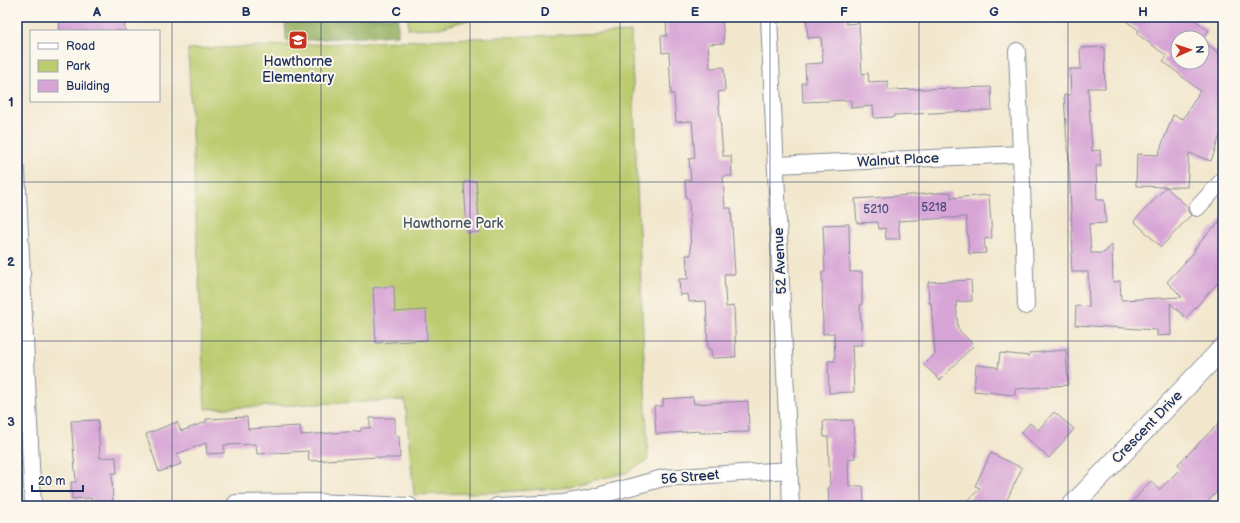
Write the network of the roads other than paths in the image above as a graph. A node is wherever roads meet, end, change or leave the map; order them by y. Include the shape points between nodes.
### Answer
1 (769, 17) edge
2 (1017, 51) dead end
3 (1021, 154) junction
4 (776, 165) junction
5 (17, 172) edge
6 (1223, 180) edge
7 (1197, 208) dead end
8 (1026, 306) dead end
9 (1223, 348) edge
10 (22, 375) edge
11 (790, 470) junction
12 (587, 502) edge
13 (236, 505) edge
14 (33, 506) edge
15 (410, 506) edge
16 (497, 506) edge
17 (791, 506) edge
18 (1072, 506) edge

1 - 4 street, 52 Avenue
2 - 3 street
3 - 4 street, Walnut Place
3 - 8 street
4 - 11 street, 52 Avenue
5 - 10 street
6 - 7 street
9 - 18 street, Crescent Drive
10 - 14 street
11 - 12 street, 56 Street via 663,478
11 - 17 street, 52 Avenue
12 - 16 street, 56 Street
13 - 15 street via 315,502

